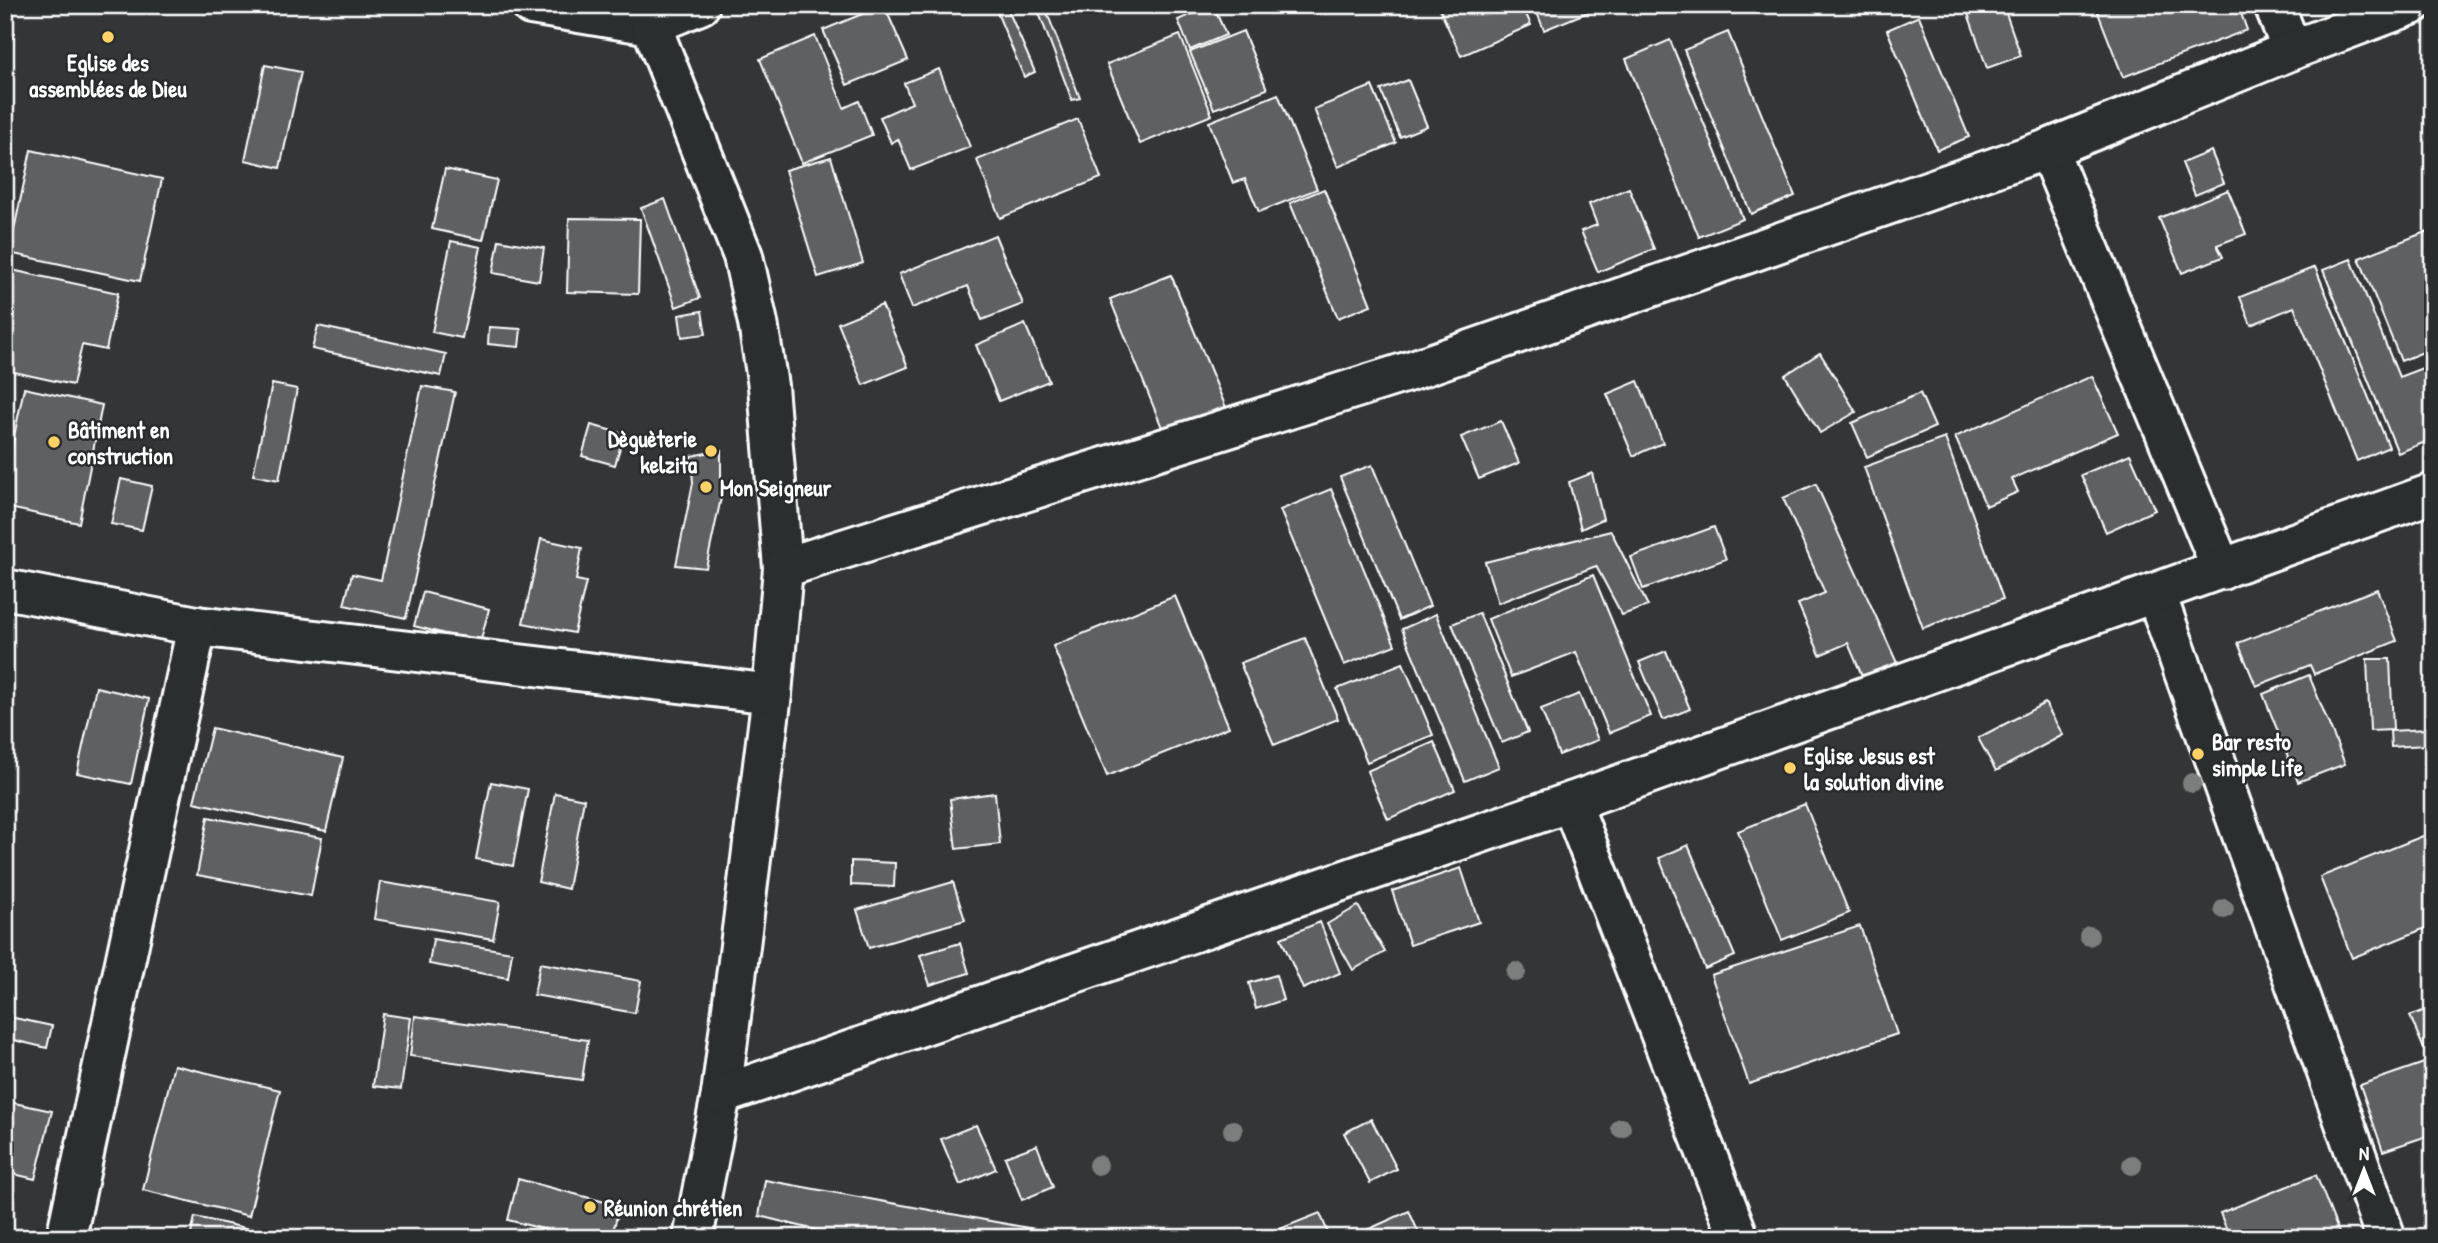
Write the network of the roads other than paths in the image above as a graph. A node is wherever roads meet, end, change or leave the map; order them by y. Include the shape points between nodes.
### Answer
1 (531, 5) edge
2 (700, 5) edge
3 (2274, 5) edge
4 (2412, 5) edge
5 (647, 15) edge
6 (2292, 50) junction
7 (2048, 149) junction
8 (2433, 493) edge
9 (783, 568) junction
10 (2222, 570) junction
11 (5, 589) edge
12 (2156, 594) junction
13 (197, 626) junction
14 (772, 694) junction
15 (1571, 802) junction
16 (722, 1095) junction
17 (65, 1238) edge
18 (693, 1238) edge
19 (1739, 1238) edge
20 (2386, 1238) edge

1 - 5 street
2 - 5 street
3 - 6 street
4 - 6 street
5 - 9 street via 743,256 768,386
6 - 7 street
7 - 9 street via 1410,371
7 - 10 street
8 - 10 street
9 - 14 street
10 - 12 street
11 - 13 street
12 - 15 street
12 - 20 street
13 - 14 street
13 - 17 street
14 - 16 street
15 - 16 street
15 - 19 street
16 - 18 street

